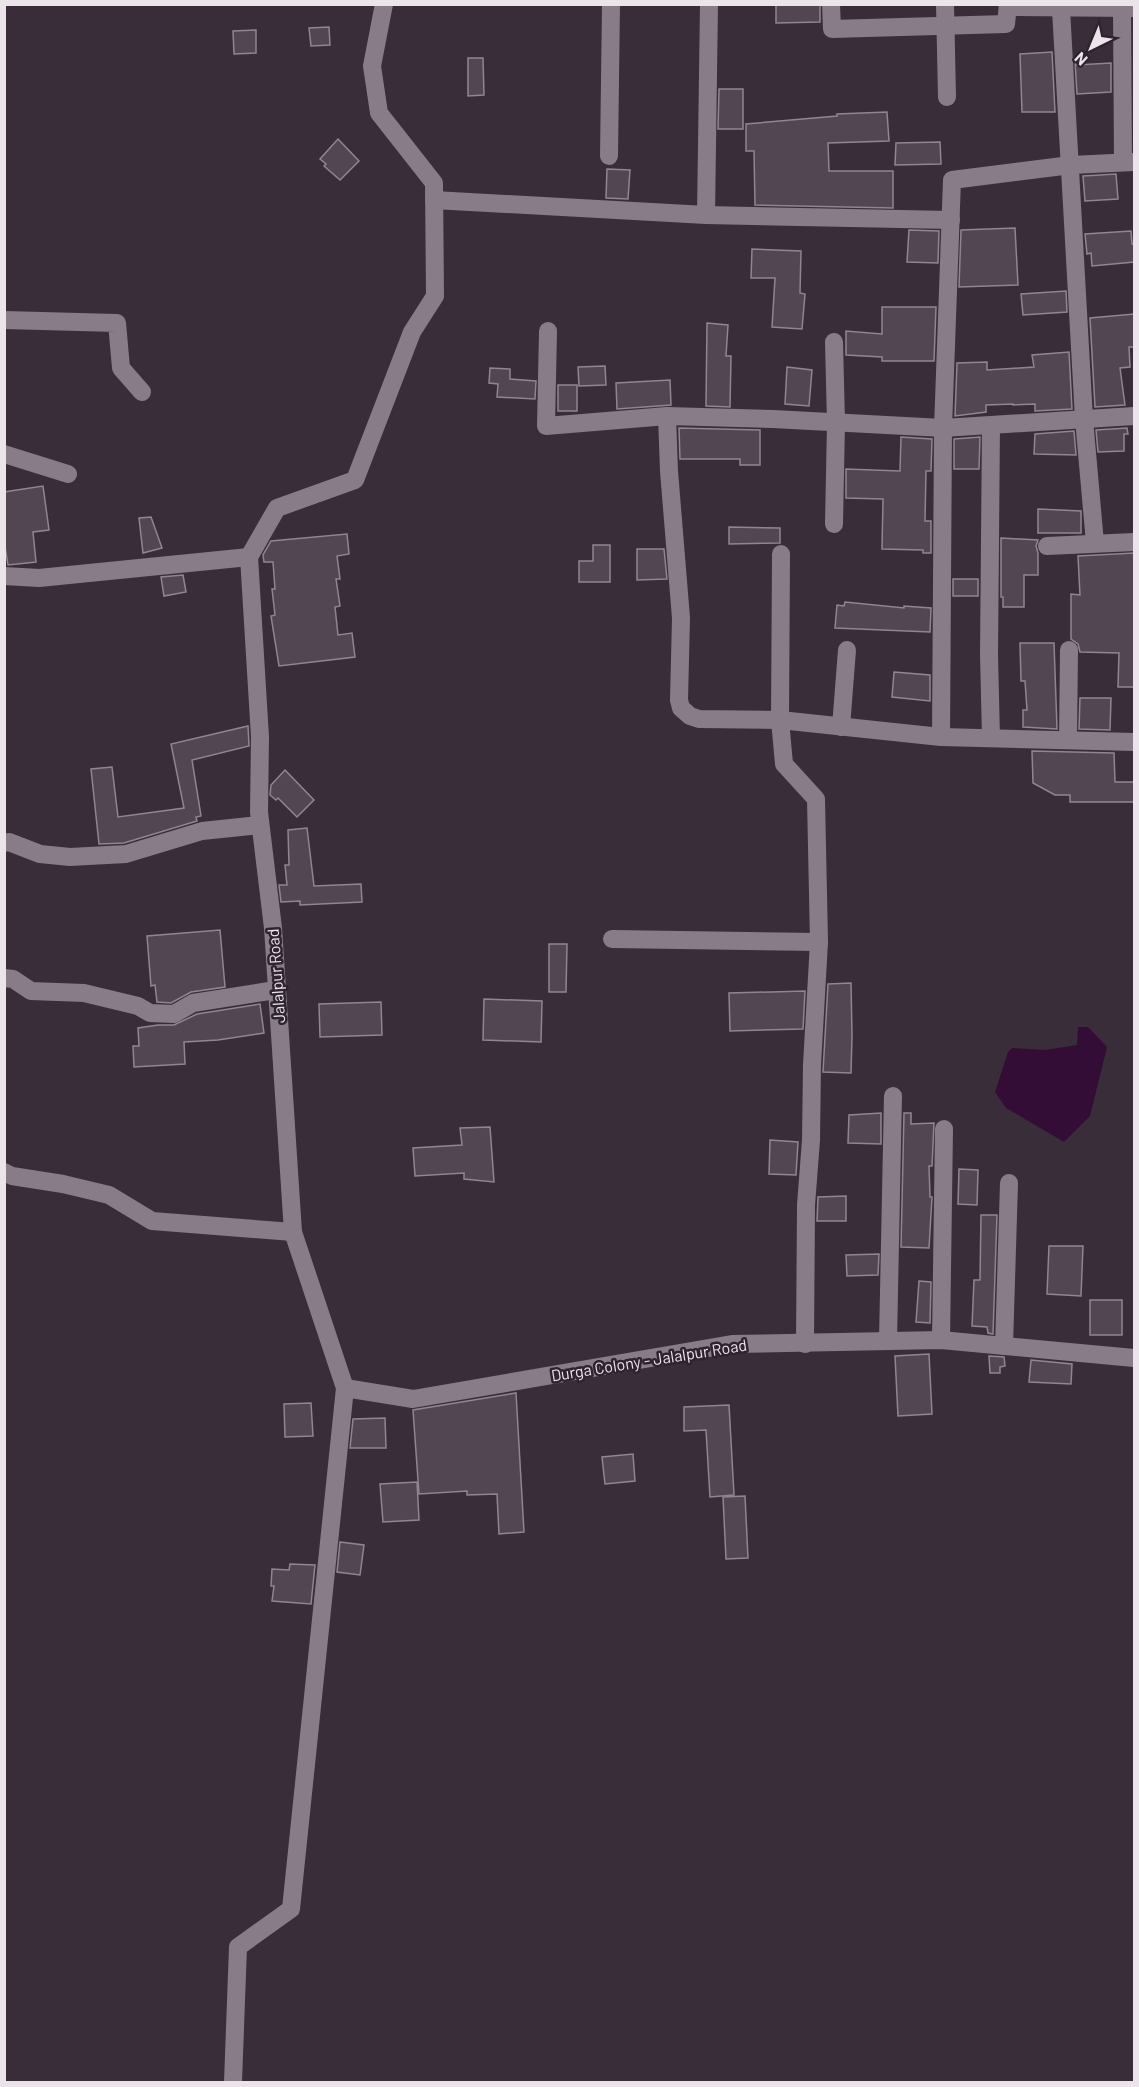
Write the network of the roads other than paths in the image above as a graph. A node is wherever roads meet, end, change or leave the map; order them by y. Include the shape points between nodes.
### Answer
1 (384, 4) edge
2 (612, 4) edge
3 (709, 4) edge
4 (831, 4) edge
5 (945, 4) edge
6 (1008, 6) edge
7 (1125, 7) edge
8 (1061, 9) junction
9 (945, 26) junction
10 (947, 97) dead end
11 (609, 156) dead end
12 (1129, 162) edge
13 (1071, 165) junction
14 (434, 200) junction
15 (706, 215) junction
16 (951, 220) junction
17 (4, 320) edge
18 (549, 331) dead end
19 (834, 342) dead end
20 (142, 392) dead end
21 (667, 416) junction
22 (1134, 416) edge
23 (1084, 419) junction
24 (836, 423) junction
25 (991, 425) junction
26 (943, 428) junction
27 (4, 454) edge
28 (68, 474) dead end
29 (834, 524) dead end
30 (1134, 542) edge
31 (1095, 543) junction
32 (1047, 546) dead end
33 (781, 554) dead end
34 (249, 557) junction
35 (4, 576) edge
36 (847, 650) dead end
37 (1069, 650) dead end
38 (780, 720) junction
39 (841, 727) junction
40 (941, 737) junction
41 (992, 738) junction
42 (1068, 740) junction
43 (1134, 742) edge
44 (260, 825) junction
45 (4, 843) edge
46 (612, 939) dead end
47 (819, 942) junction
48 (4, 978) edge
49 (269, 991) dead end
50 (893, 1096) dead end
51 (944, 1129) dead end
52 (4, 1172) edge
53 (1009, 1183) dead end
54 (292, 1232) junction
55 (941, 1340) junction
56 (888, 1341) junction
57 (805, 1344) junction
58 (1004, 1346) junction
59 (1134, 1358) edge
60 (345, 1388) junction
61 (233, 2082) edge

1 - 14 street via 372,66 379,113 434,183
2 - 11 street
3 - 15 street
4 - 9 street via 832,29
5 - 9 street
6 - 8 street
6 - 9 street via 1006,24
7 - 8 street
7 - 12 street
8 - 13 street
9 - 10 street
12 - 13 street
13 - 16 street via 952,180
13 - 23 street
14 - 15 street
14 - 34 street via 435,296 412,332 355,480 277,508
15 - 16 street
16 - 26 street
17 - 20 street via 117,323 121,368
18 - 21 street via 546,426
19 - 24 street
21 - 24 street
21 - 38 street via 681,618 681,708 699,719
22 - 23 street
23 - 25 street
23 - 31 street
24 - 26 street
24 - 29 street
25 - 26 street
25 - 41 street
26 - 40 street
27 - 28 street
30 - 31 street
31 - 32 street
33 - 38 street
34 - 35 street via 39,578
34 - 44 street, Jalalpur Road via 260,737
36 - 39 street
37 - 42 street
38 - 39 street
38 - 47 street via 784,764 816,799
39 - 40 street
40 - 41 street
41 - 42 street
42 - 43 street
44 - 45 street via 202,831 126,855 70,857 40,854
44 - 54 street, Jalalpur Road via 273,928
46 - 47 street
47 - 57 street via 806,1205
48 - 49 street via 13,979 31,991 84,993 138,1006 150,1013 174,1014 193,1003
50 - 56 street
51 - 55 street
52 - 54 street via 109,1195 152,1221
53 - 58 street
54 - 60 street, Jalalpur Road
55 - 56 street, Durga Colony - Jalalpur Road
55 - 58 street, Durga Colony - Jalalpur Road
56 - 57 street, Durga Colony - Jalalpur Road
57 - 60 street, Durga Colony - Jalalpur Road via 732,1344 413,1399
58 - 59 street, Durga Colony - Jalalpur Road
60 - 61 street via 291,1909 238,1947

